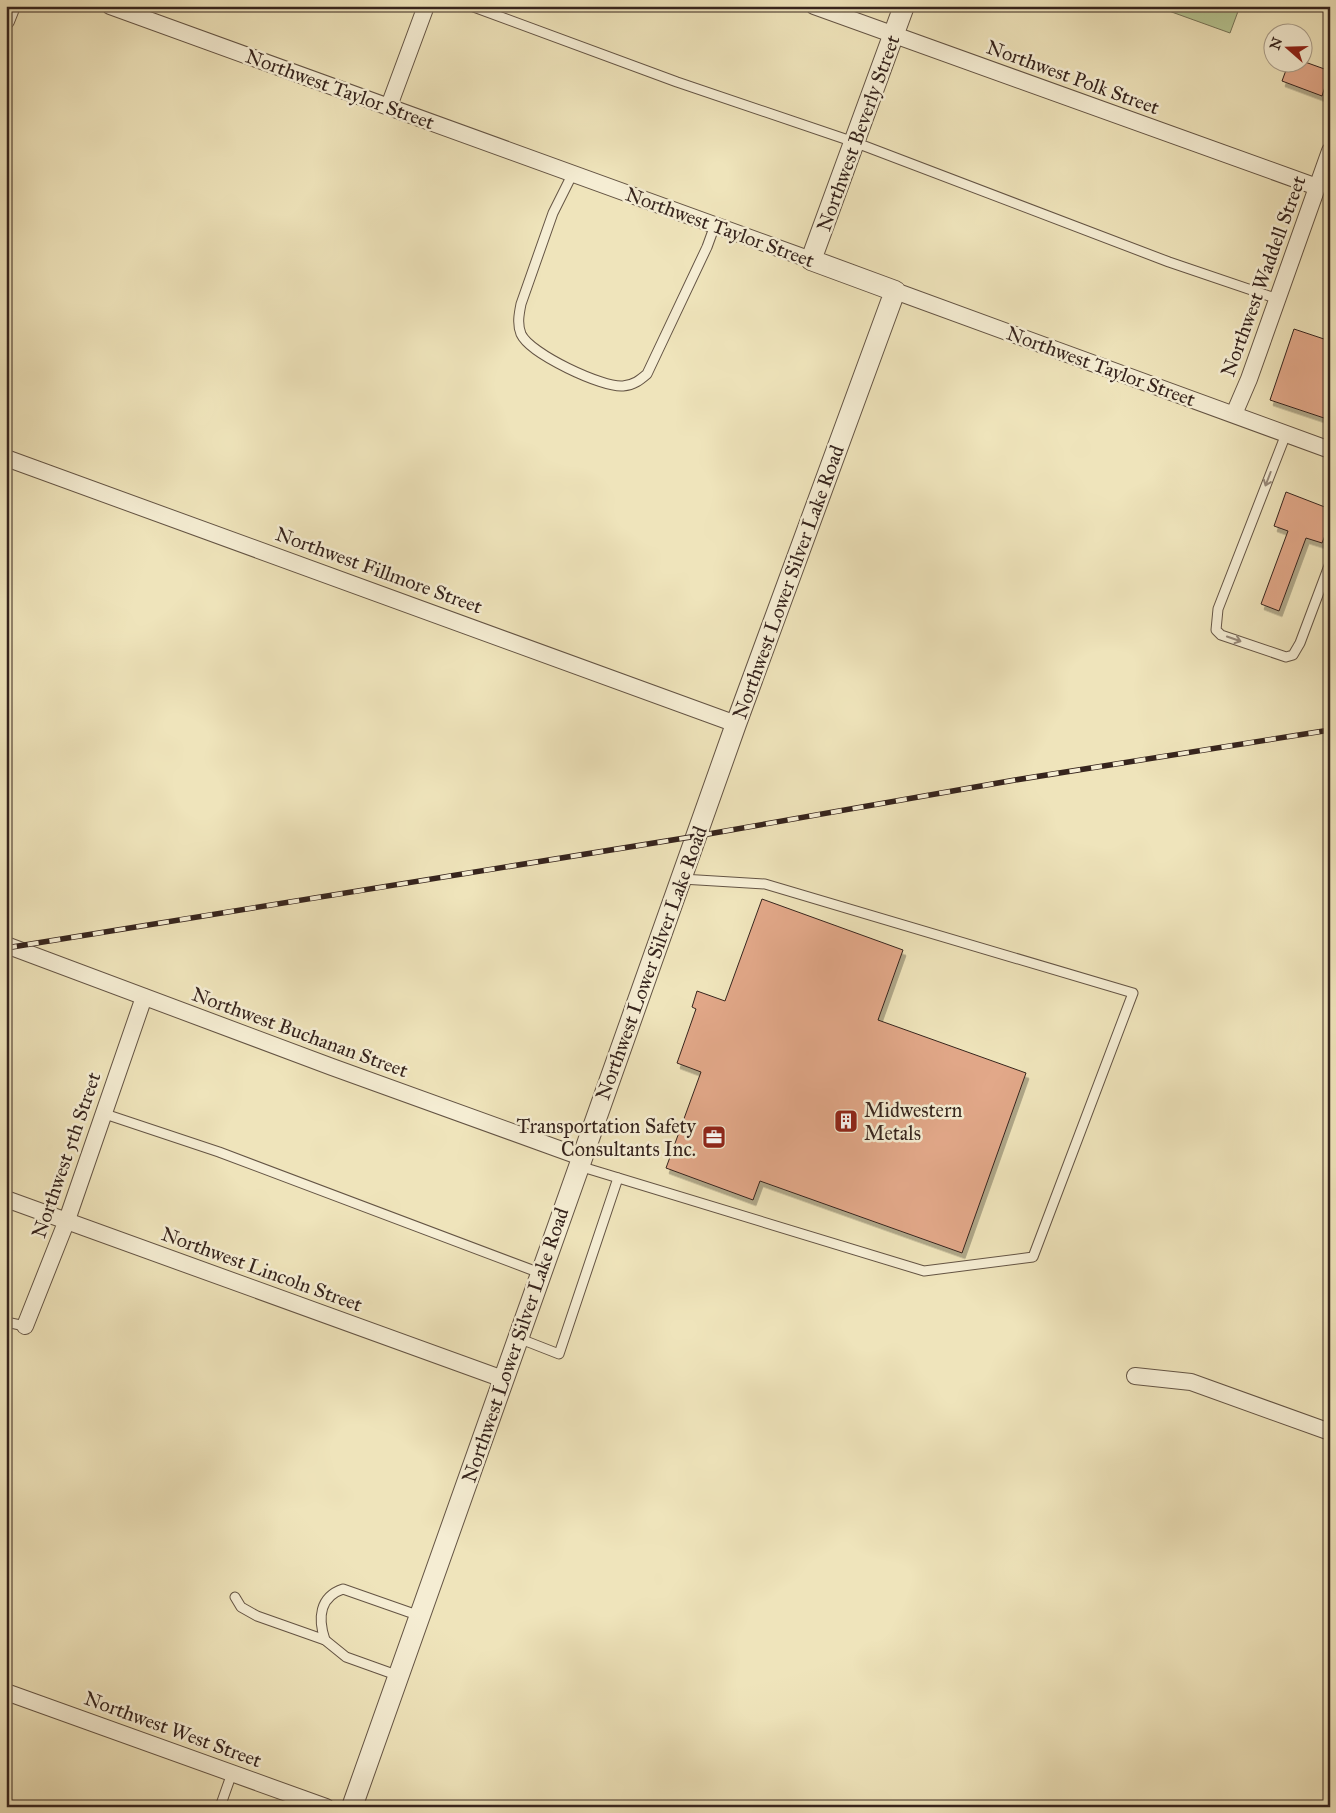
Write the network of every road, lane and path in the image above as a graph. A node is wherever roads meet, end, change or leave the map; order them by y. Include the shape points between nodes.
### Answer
1 (12, 6) edge
2 (110, 6) edge
3 (426, 6) edge
4 (471, 6) edge
5 (814, 6) edge
6 (904, 6) edge
7 (6, 21) edge
8 (894, 35) junction
9 (389, 106) junction
10 (854, 142) junction
11 (1330, 151) edge
12 (573, 173) junction
13 (1317, 187) junction
14 (715, 225) junction
15 (811, 260) junction
16 (895, 291) junction
17 (1278, 299) junction
18 (1234, 414) junction
19 (1286, 434) junction
20 (1330, 450) edge
21 (6, 458) edge
22 (1330, 563) edge
23 (736, 724) junction
24 (682, 879) junction
25 (6, 945) edge
26 (144, 996) junction
27 (102, 1114) junction
28 (579, 1161) junction
29 (618, 1178) junction
30 (6, 1198) edge
31 (67, 1220) junction
32 (540, 1273) junction
33 (6, 1322) edge
34 (25, 1326) joint
35 (518, 1338) junction
36 (1135, 1376) dead end
37 (503, 1379) junction
38 (1330, 1432) edge
39 (235, 1597) dead end
40 (421, 1616) junction
41 (324, 1640) junction
42 (400, 1676) junction
43 (6, 1692) edge
44 (232, 1773) junction
45 (220, 1807) edge
46 (326, 1807) edge
47 (352, 1807) edge

1 - 7 street
2 - 9 street, Northwest Taylor Street
3 - 9 street
4 - 10 lane via 677,82
5 - 8 street, Northwest Polk Street
6 - 8 street, Northwest Beverly Street
8 - 10 street, Northwest Beverly Street
8 - 13 street, Northwest Polk Street
9 - 12 street, Northwest Taylor Street
10 - 15 street, Northwest Beverly Street
10 - 17 lane via 1169,262
11 - 13 street, Northwest Waddell Street
12 - 14 street, Northwest Taylor Street
12 - 14 lane via 553,213 518,318 521,335 532,348 554,362 596,378 622,387 636,384 647,374
13 - 17 street, Northwest Waddell Street
14 - 15 street, Northwest Taylor Street
15 - 16 street, Northwest Taylor Street
16 - 18 street, Northwest Taylor Street
16 - 23 street, Northwest Lower Silver Lake Road
17 - 18 street, Northwest Waddell Street
18 - 19 street, Northwest Taylor Street
19 - 20 street, Northwest Taylor Street
19 -> 22 lane via 1218,609 1216,630 1286,657 1293,654
21 - 23 street, Northwest Fillmore Street
23 - 24 street, Northwest Lower Silver Lake Road
24 - 28 street, Northwest Lower Silver Lake Road
24 - 29 lane via 765,884 1133,993 1033,1257 924,1271
25 - 26 street, Northwest Buchanan Street
26 - 27 street, Northwest 5th Street
26 - 28 street, Northwest Buchanan Street
27 - 31 street, Northwest 5th Street
27 - 32 lane via 219,1152
28 - 29 lane
28 - 32 street, Northwest Lower Silver Lake Road
29 - 35 lane via 559,1354
30 - 31 street, Northwest Lincoln Street
31 - 34 street, Northwest 5th Street
31 - 37 street, Northwest Lincoln Street
32 - 35 street, Northwest Lower Silver Lake Road
33 - 34 lane
35 - 37 street, Northwest Lower Silver Lake Road
36 - 38 street via 1191,1382
37 - 40 street, Northwest Lower Silver Lake Road
39 - 41 lane via 241,1607 257,1616
40 - 41 lane via 343,1589 334,1592 322,1606 320,1625
40 - 42 street, Northwest Lower Silver Lake Road
41 - 42 lane via 346,1657
42 - 47 street, Northwest Lower Silver Lake Road
43 - 44 street, Northwest West Street
44 - 45 lane
44 - 46 street, Northwest West Street

